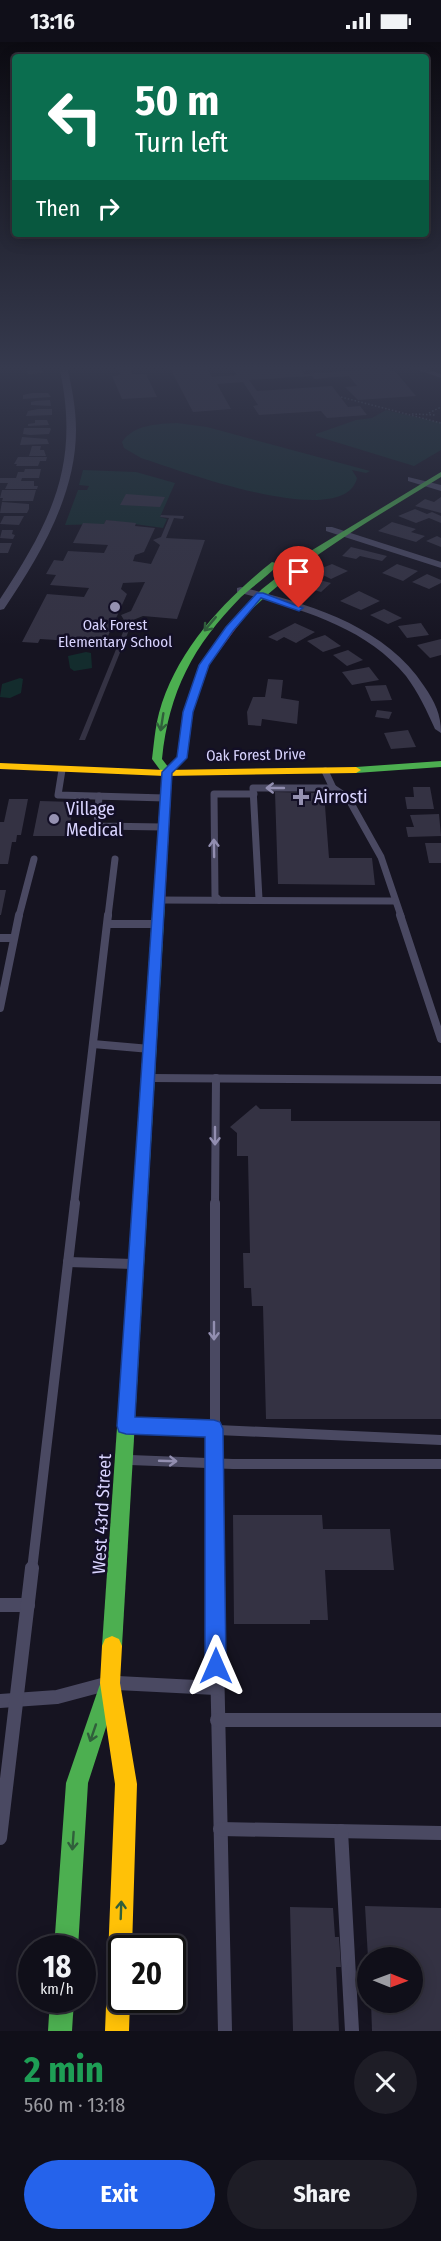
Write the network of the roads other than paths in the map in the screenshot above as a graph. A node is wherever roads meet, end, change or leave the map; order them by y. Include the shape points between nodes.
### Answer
1 (69, 459) edge
2 (441, 460) edge
3 (441, 474) edge
4 (411, 479) junction
5 (426, 484) junction
6 (441, 488) edge
7 (329, 529) junction
8 (348, 535) junction
9 (441, 565) edge
10 (241, 590) junction
11 (260, 595) junction
12 (0, 607) edge
13 (441, 729) edge
14 (441, 764) edge
15 (0, 766) edge
16 (62, 770) junction
17 (325, 771) junction
18 (167, 772) junction
19 (253, 772) junction
20 (333, 788) junction
21 (253, 791) junction
22 (99, 796) junction
23 (165, 798) junction
24 (163, 827) junction
25 (34, 859) dead end
26 (116, 859) dead end
27 (259, 899) junction
28 (158, 900) junction
29 (219, 900) junction
30 (394, 901) junction
31 (108, 924) junction
32 (157, 924) junction
33 (0, 938) edge
34 (13, 938) junction
35 (0, 1008) edge
36 (441, 1039) edge
37 (93, 1044) junction
38 (151, 1049) junction
39 (149, 1078) junction
40 (216, 1078) junction
41 (441, 1080) edge
42 (68, 1262) junction
43 (136, 1264) junction
44 (126, 1426) junction
45 (214, 1429) junction
46 (441, 1440) edge
47 (123, 1460) junction
48 (214, 1462) junction
49 (441, 1464) edge
50 (0, 1605) edge
51 (28, 1605) junction
52 (110, 1683) junction
53 (216, 1688) junction
54 (0, 1701) edge
55 (16, 1701) junction
56 (217, 1720) junction
57 (441, 1720) edge
58 (220, 1829) junction
59 (341, 1831) junction
60 (441, 1833) edge
61 (0, 1838) edge
62 (67, 1935) edge
63 (61, 2013) edge
64 (60, 2031) edge
65 (117, 2031) edge
66 (225, 2031) edge
67 (352, 2031) edge

1 - 12 street via 58,507
2 - 4 main road, West 43rd Street
3 - 5 main road
4 - 5 street
4 - 7 main road, West 43rd Street
5 - 6 street
5 - 8 main road
7 - 8 street
7 - 10 main road, West 43rd Street
8 - 9 street
8 - 11 main road via 301,562
10 - 11 street
10 -> 18 main road, West 43rd Street via 195,646 164,710 157,759
11 - 13 street via 332,620 369,639 402,665 428,700
11 - 18 main road via 204,665 188,712 182,758
14 - 17 main road, Oak Forest Drive
15 - 16 main road, Oak Forest Drive
16 - 18 main road, Oak Forest Drive
16 - 22 lane via 57,795
17 - 19 main road, Oak Forest Drive
17 - 20 lane
18 - 19 main road, Oak Forest Drive
18 - 23 main road, West 43rd Street
19 - 21 lane
20 -> 21 lane
20 - 30 lane via 348,798 381,857
21 - 27 lane
29 -> 21 lane via 215,896 214,794
22 - 23 lane
22 - 24 lane via 97,826
23 - 24 main road, West 43rd Street
24 - 28 main road, West 43rd Street
25 - 34 lane
26 - 31 lane
27 - 29 lane
27 - 30 lane
28 - 29 lane
28 - 32 main road, West 43rd Street
30 - 36 lane
31 - 32 lane
31 - 37 lane
32 - 38 main road, West 43rd Street
33 - 34 lane
34 - 35 lane
37 - 38 lane
37 - 42 lane
38 - 39 main road, West 43rd Street
39 - 40 lane
39 - 43 main road, West 43rd Street
40 - 41 lane
40 -> 45 lane
42 - 43 lane
42 - 51 lane
43 - 44 main road, West 43rd Street
44 - 45 lane
44 - 47 main road, West 43rd Street
45 - 46 lane
45 - 48 lane
47 -> 48 lane
47 - 52 main road, West 43rd Street
48 - 49 lane
48 - 53 lane
50 - 51 lane
51 - 55 lane
52 - 53 lane
52 - 55 lane via 57,1697
52 -> 62 main road, West 43rd Street via 77,1783
65 -> 52 main road, West 43rd Street via 126,1784
53 - 56 lane
54 - 55 lane
55 - 61 lane
56 - 57 lane
56 - 58 lane
58 - 59 lane
58 - 66 lane
59 - 60 lane
59 - 67 lane
63 - 64 main road

